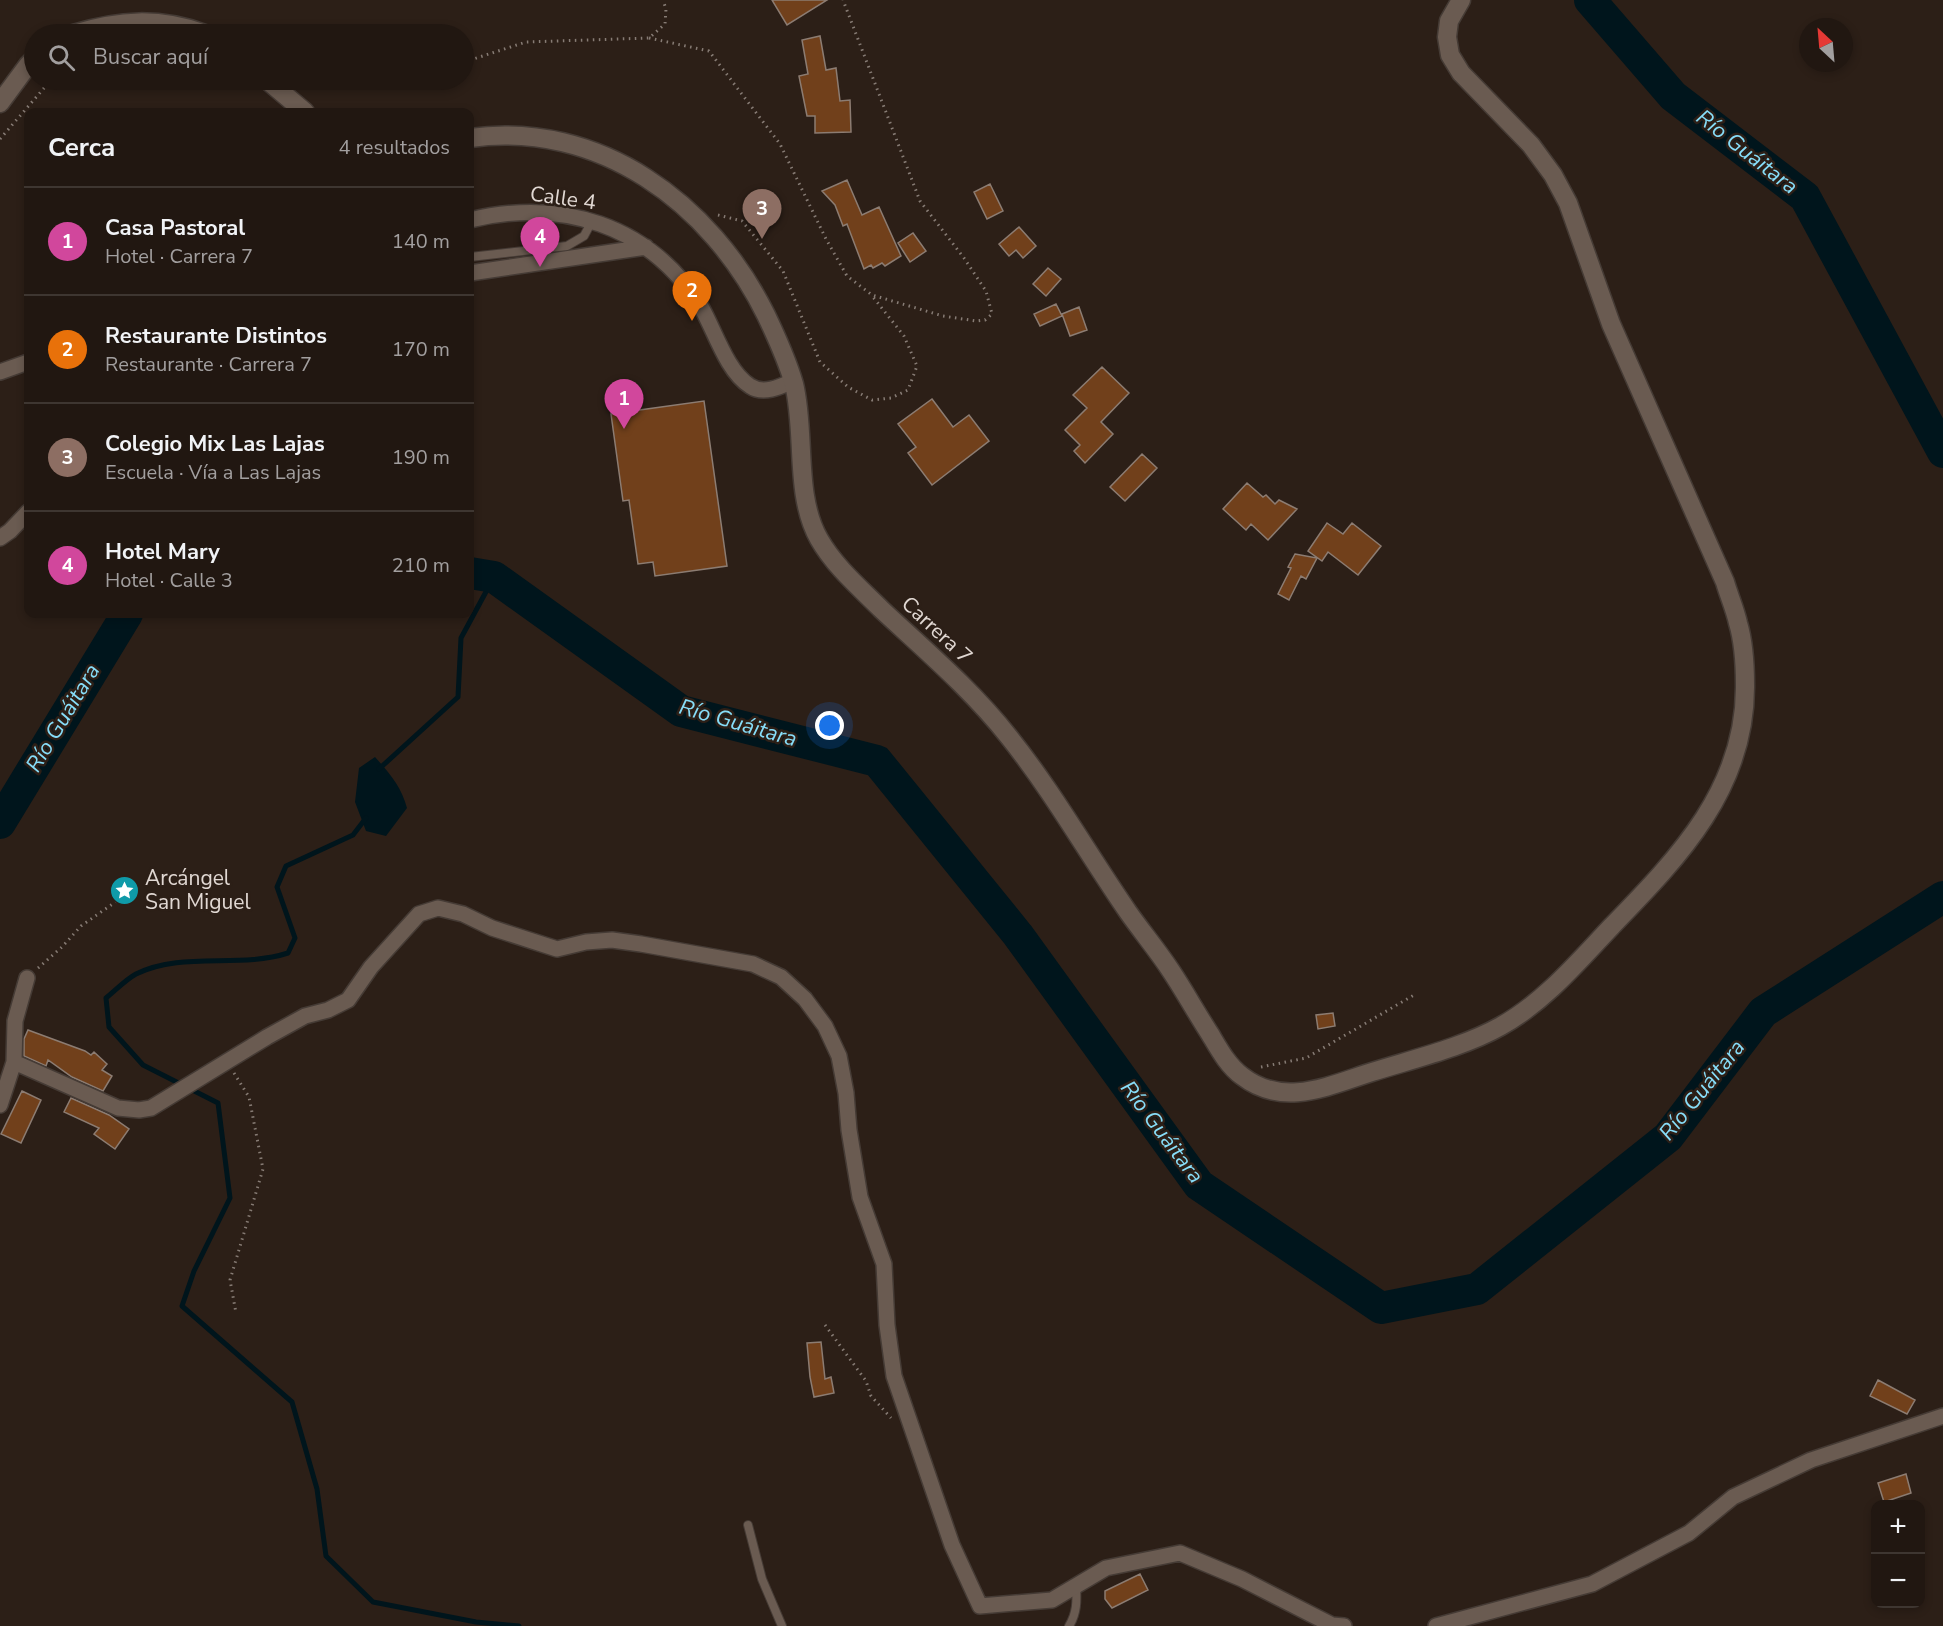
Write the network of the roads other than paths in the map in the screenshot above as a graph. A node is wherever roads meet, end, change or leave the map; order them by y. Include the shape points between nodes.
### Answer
1 (1461, 0) edge
2 (117, 24) edge
3 (170, 24) edge
4 (24, 70) edge
5 (279, 90) edge
6 (0, 103) edge
7 (300, 108) edge
8 (474, 137) edge
9 (474, 219) edge
10 (592, 221) junction
11 (646, 247) junction
12 (474, 257) edge
13 (474, 272) edge
14 (24, 363) edge
15 (0, 372) edge
16 (793, 381) junction
17 (24, 516) edge
18 (0, 538) edge
19 (27, 978) road end
20 (14, 1062) junction
21 (0, 1105) edge
22 (1943, 1416) edge
23 (748, 1525) dead end
24 (1076, 1586) junction
25 (782, 1626) edge
26 (1069, 1626) edge
27 (1344, 1626) edge
28 (1436, 1626) edge

1 - 16 street, Carrera 7 via 1449,21 1450,55 1461,73 1531,145 1568,203 1611,324 1725,582 1744,657 1745,704 1740,738 1709,813 1663,874 1528,1009 1500,1027 1318,1089 1286,1094 1258,1088 1235,1072 1171,971 1012,740 984,706 833,560 816,535 807,507
2 - 3 street
4 - 6 street
5 - 7 street
8 - 16 street, Carrera 7 via 532,137 572,145 608,157 651,180 719,240 752,287
9 - 10 street, Calle 4 via 528,212
10 - 11 street, Calle 4 via 628,235
10 - 12 lane via 584,236 567,246
11 - 13 street
11 - 16 street via 674,271 700,306 739,376 762,391
14 - 15 street
17 - 18 street
19 - 20 street via 15,1021
20 - 21 street
20 - 24 street via 118,1108 151,1108 305,1016 348,1000 371,967 419,915 438,908 556,949 612,940 753,964 781,977 805,999 825,1026 839,1056 860,1197 884,1264 894,1376 952,1545 980,1606 1052,1600
22 - 28 street via 1811,1460 1733,1497 1689,1533 1592,1584
23 - 25 lane via 762,1579
24 - 26 lane via 1077,1604
24 - 27 street via 1107,1568 1180,1553 1242,1579 1332,1625

